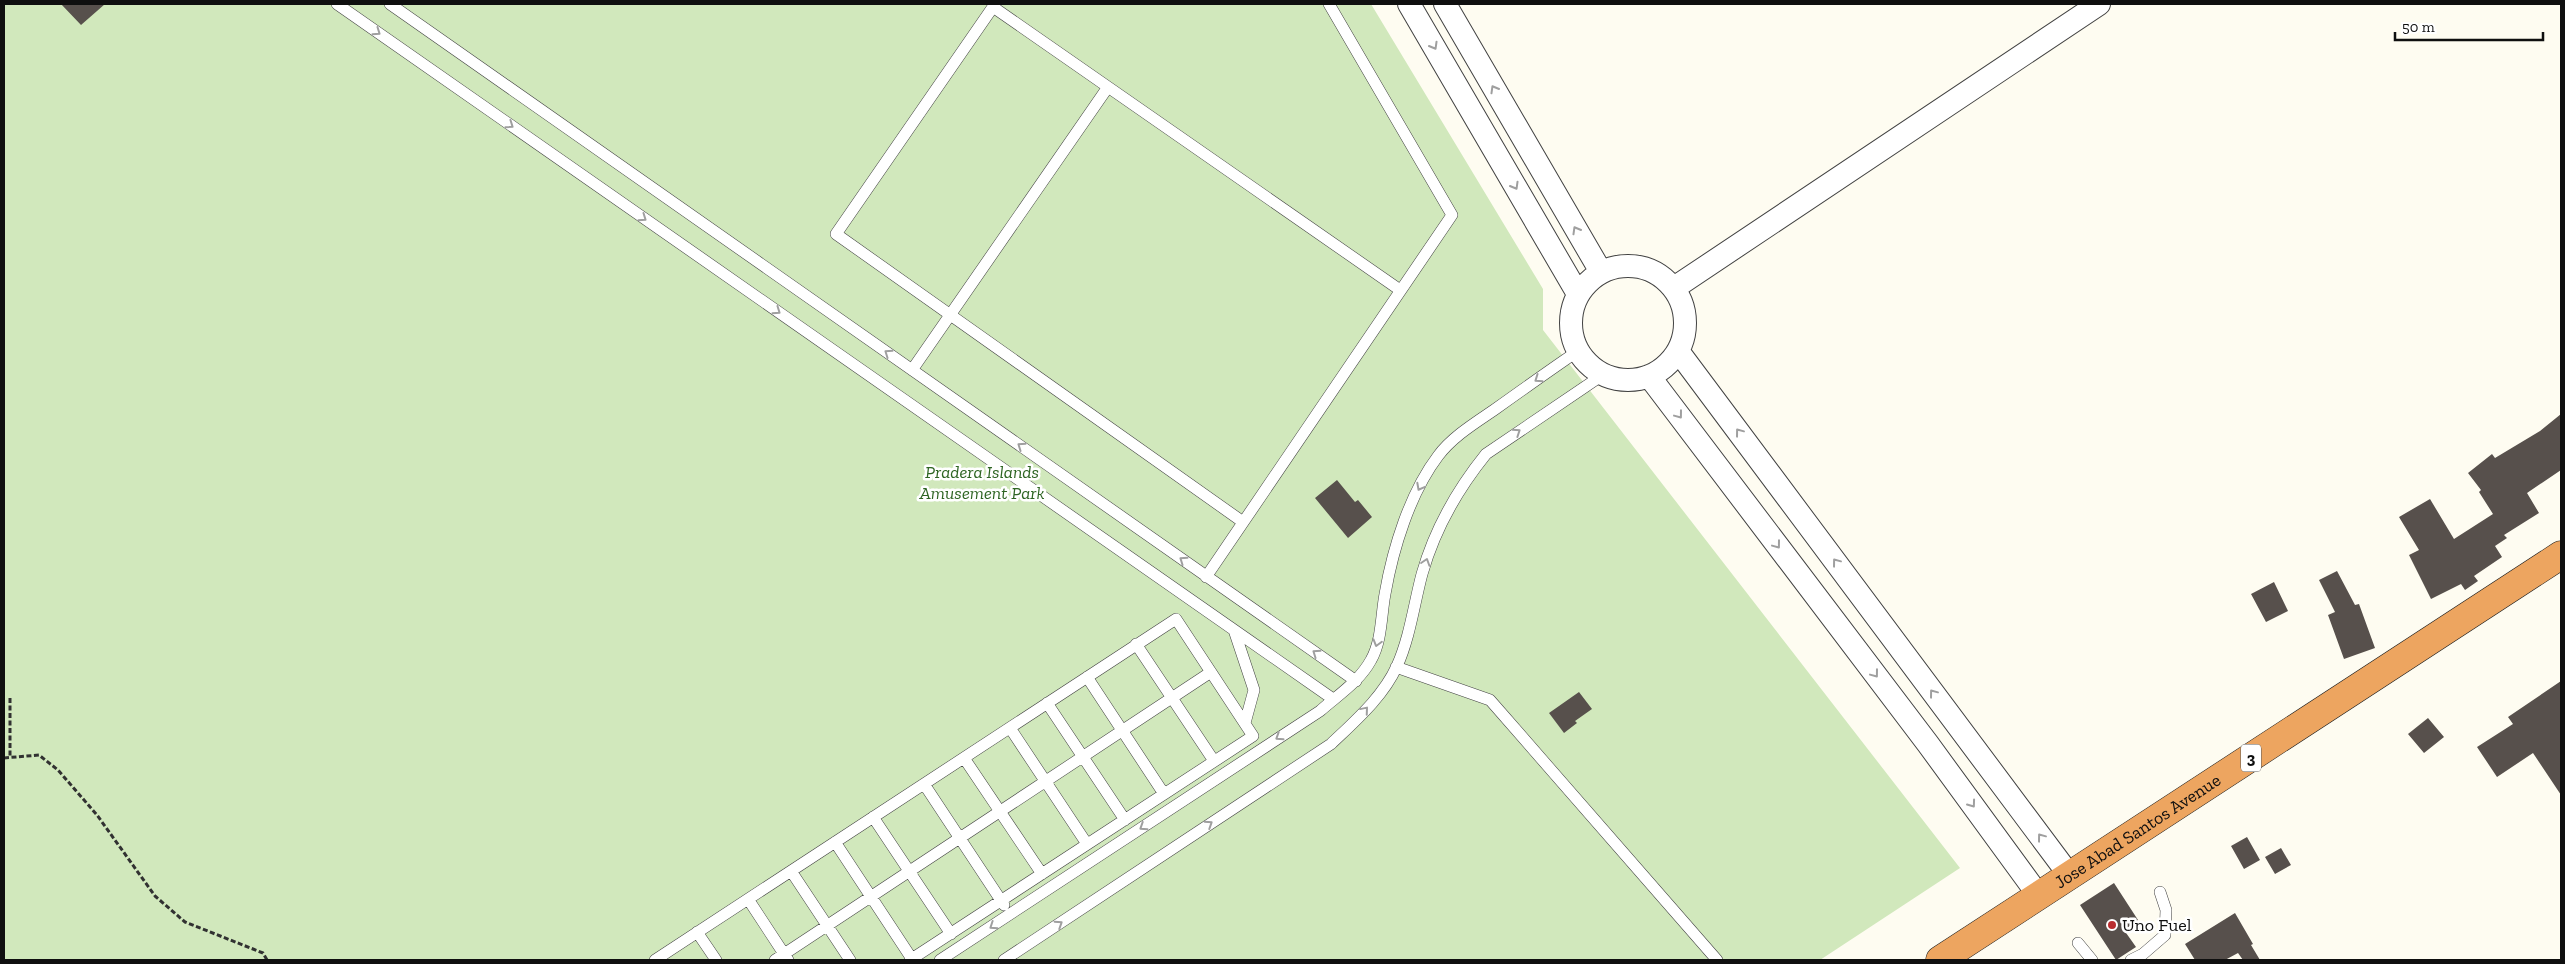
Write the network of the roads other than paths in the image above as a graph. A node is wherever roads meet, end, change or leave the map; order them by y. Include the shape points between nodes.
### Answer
1 (337, 4) edge
2 (390, 4) edge
3 (1329, 4) edge
4 (1409, 4) edge
5 (1445, 4) edge
6 (2099, 4) edge
7 (994, 5) edge
8 (1108, 87) junction
9 (1601, 272) junction
10 (1674, 288) junction
11 (1400, 290) junction
12 (1578, 294) junction
13 (950, 315) junction
14 (1578, 350) junction
15 (1678, 351) junction
16 (912, 370) junction
17 (1604, 374) junction
18 (1649, 376) junction
19 (1243, 522) junction
20 (2561, 555) edge
21 (1206, 577) junction
22 (1234, 630) junction
23 (1136, 644) junction
24 (1396, 667) junction
25 (1211, 672) junction
26 (1087, 677) junction
27 (1356, 681) junction
28 (1172, 698) junction
29 (1333, 699) junction
30 (1047, 703) junction
31 (1245, 723) junction
32 (1956, 723) junction
33 (1010, 728) junction
34 (1122, 731) junction
35 (1928, 744) junction
36 (1083, 757) junction
37 (964, 758) junction
38 (1214, 761) junction
39 (1046, 782) junction
40 (924, 784) junction
41 (1164, 794) junction
42 (1000, 812) junction
43 (873, 817) junction
44 (1125, 820) junction
45 (960, 838) junction
46 (835, 842) junction
47 (1087, 844) junction
48 (791, 871) junction
49 (910, 871) junction
50 (1042, 874) junction
51 (2070, 876) junction
52 (2160, 892) dead end
53 (2039, 896) junction
54 (871, 897) junction
55 (748, 899) junction
56 (1001, 900) junction
57 (1009, 914) junction
58 (827, 926) junction
59 (697, 932) junction
60 (951, 934) junction
61 (2078, 943) dead end
62 (783, 958) edge
63 (656, 960) edge
64 (716, 960) edge
65 (850, 960) edge
66 (911, 960) edge
67 (940, 960) edge
68 (1004, 960) edge
69 (1717, 960) edge
70 (1940, 960) edge
71 (2092, 960) edge
72 (2131, 960) edge

1 -> 22 lane
16 -> 2 lane
3 - 11 lane via 1452,215
4 -> 12 street
9 -> 5 street
6 - 10 street
7 - 8 lane
7 - 13 lane via 836,234
8 - 11 lane
8 - 13 lane
9 - 10 street via 1616,266 1648,269
9 - 12 street
10 - 15 street via 1686,319
11 - 19 lane
12 - 14 street via 1570,328
13 - 16 lane
13 - 19 lane
14 - 17 street via 1584,360
14 -> 27 lane via 1466,429 1438,455 1417,492 1392,564 1372,659
15 - 18 street via 1671,362
32 -> 15 street
21 -> 16 lane
17 - 18 street via 1614,379 1632,380
24 -> 17 lane via 1440,523 1473,471 1486,454
18 -> 35 street
19 - 21 lane
20 - 51 highway, Jose Abad Santos Avenue / 3
27 -> 21 lane
22 - 29 lane
22 - 31 lane via 1254,690
23 - 25 lane via 1176,619
23 - 26 lane
23 - 28 lane
68 -> 24 lane via 1331,744 1361,716
24 - 69 lane via 1490,700
25 - 28 lane
25 - 31 lane
26 - 30 lane
26 - 34 lane
27 - 29 lane
28 - 34 lane
28 - 38 lane
29 -> 57 lane via 1320,711
30 - 33 lane
30 - 36 lane
31 - 38 lane via 1253,736
32 - 35 street
51 -> 32 street
33 - 37 lane
33 - 39 lane
34 - 36 lane
34 - 41 lane
35 -> 53 street
36 - 39 lane
36 - 44 lane
37 - 40 lane
37 - 42 lane
38 - 41 lane
39 - 42 lane
39 - 47 lane
40 - 43 lane
40 - 45 lane
41 - 44 lane
42 - 45 lane
42 - 50 lane
43 - 46 lane
43 - 49 lane
44 - 47 lane
45 - 49 lane
45 - 56 lane
46 - 48 lane
46 - 54 lane
47 - 50 lane
48 - 55 lane
48 - 58 lane
49 - 54 lane
49 - 60 lane
50 - 56 lane
51 - 53 highway, Jose Abad Santos Avenue / 3
52 - 72 lane via 2166,910 2165,935
53 - 70 highway, Jose Abad Santos Avenue / 3
54 - 58 lane
54 - 66 lane
55 - 59 lane
55 - 62 lane
56 - 57 lane
56 - 60 lane
57 -> 67 lane
58 - 62 lane
58 - 65 lane
59 - 63 lane
59 - 64 lane
60 - 66 lane
61 - 71 lane

